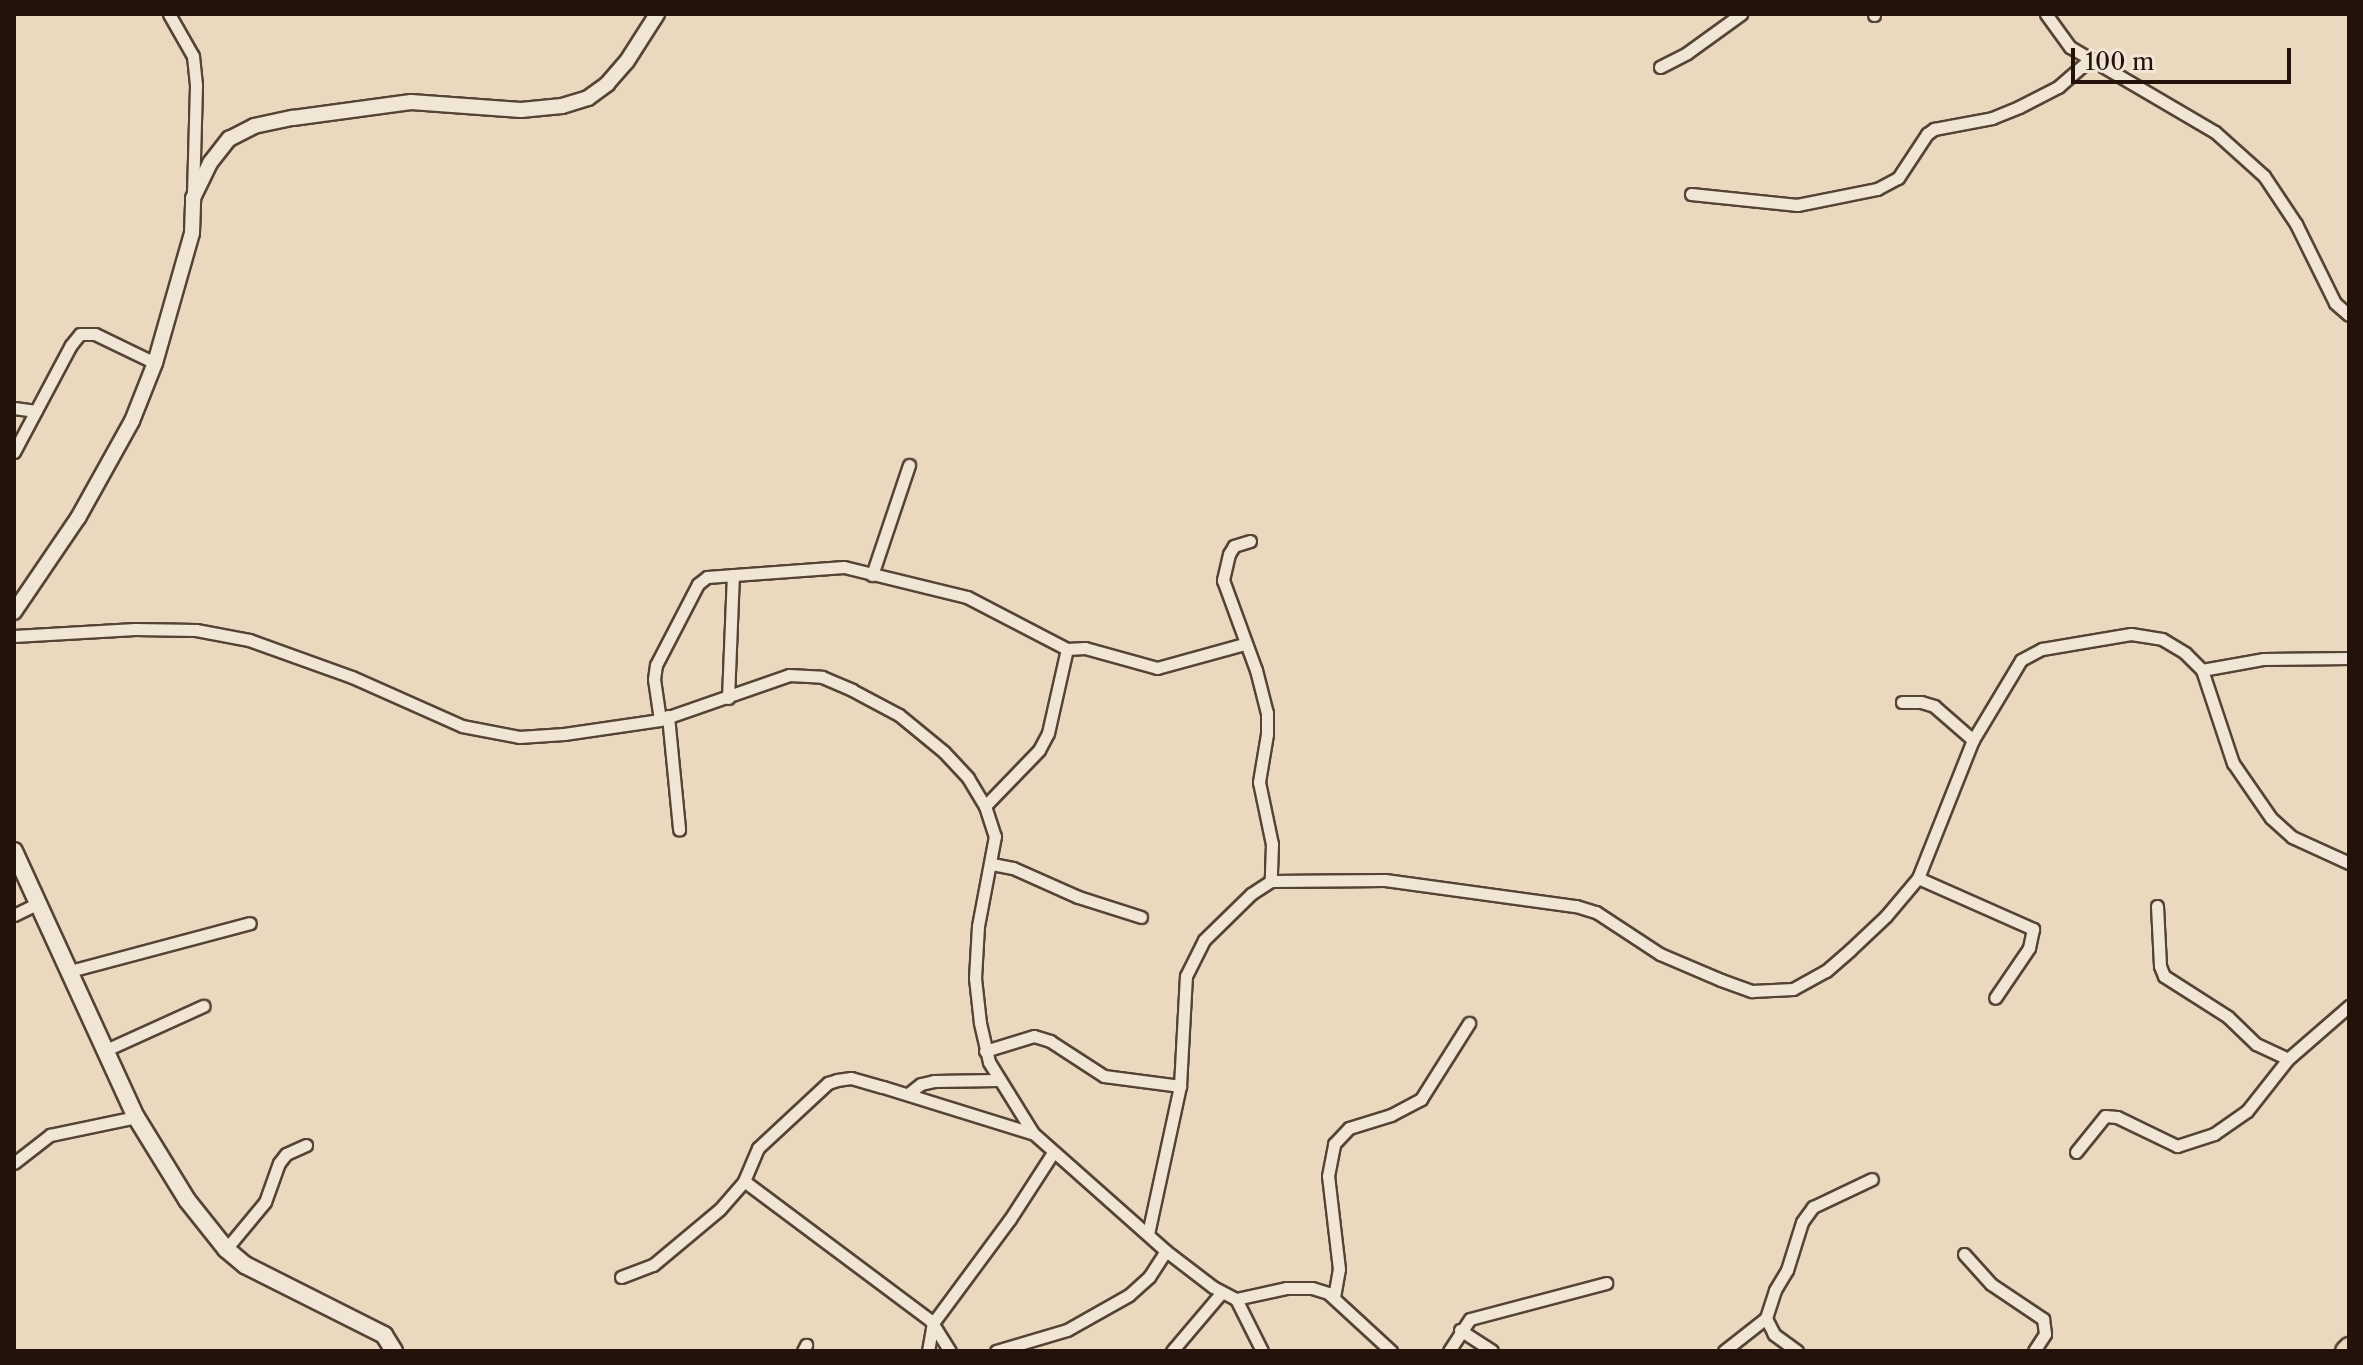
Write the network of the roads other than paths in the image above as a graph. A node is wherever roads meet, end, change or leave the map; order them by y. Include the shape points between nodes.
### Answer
1 (169, 14) edge
2 (657, 14) edge
3 (1741, 14) edge
4 (2046, 14) edge
5 (2089, 60) junction
6 (1660, 67) dead end
7 (1691, 194) dead end
8 (193, 198) junction
9 (2349, 315) edge
10 (155, 363) junction
11 (14, 408) edge
12 (36, 411) junction
13 (14, 452) edge
14 (909, 465) dead end
15 (1250, 541) dead end
16 (733, 575) junction
17 (872, 575) junction
18 (16, 604) edge
19 (14, 636) edge
20 (1244, 644) junction
21 (1067, 649) junction
22 (2349, 658) edge
23 (2202, 670) junction
24 (728, 698) junction
25 (1902, 702) dead end
26 (664, 718) junction
27 (1973, 740) junction
28 (985, 806) junction
29 (679, 829) dead end
30 (14, 851) edge
31 (2349, 863) edge
32 (992, 864) junction
33 (1918, 878) junction
34 (1271, 881) junction
35 (37, 904) junction
36 (2157, 906) dead end
37 (14, 915) edge
38 (1141, 917) dead end
39 (250, 923) dead end
40 (70, 971) junction
41 (1995, 998) dead end
42 (203, 1006) dead end
43 (2349, 1006) edge
44 (1469, 1023) dead end
45 (106, 1050) junction
46 (985, 1051) junction
47 (2288, 1059) junction
48 (998, 1080) junction
49 (1180, 1086) junction
50 (908, 1094) junction
51 (136, 1117) junction
52 (1033, 1133) junction
53 (306, 1145) dead end
54 (2076, 1152) dead end
55 (1052, 1154) junction
56 (15, 1157) edge
57 (1872, 1179) dead end
58 (744, 1181) junction
59 (1148, 1234) junction
60 (226, 1249) junction
61 (1166, 1251) junction
62 (1964, 1254) dead end
63 (621, 1277) dead end
64 (1606, 1283) dead end
65 (1222, 1292) junction
66 (1334, 1297) junction
67 (1236, 1299) junction
68 (1766, 1318) junction
69 (933, 1323) junction
70 (1460, 1330) junction
71 (394, 1351) edge
72 (928, 1351) edge
73 (950, 1351) edge
74 (996, 1351) edge
75 (1172, 1351) edge
76 (1262, 1351) edge
77 (1391, 1351) edge
78 (1449, 1351) edge
79 (1492, 1351) edge
80 (1724, 1351) edge
81 (1797, 1351) edge
82 (2034, 1351) edge

1 - 8 street via 193,56
2 - 8 street via 627,61 588,98 521,110 411,102 254,126 229,139
3 - 6 street
4 - 5 street via 2070,47
5 - 7 street via 2058,87 2019,107 1934,129 1888,186 1797,205
5 - 9 street via 2215,132 2264,176 2296,224 2335,303
8 - 10 street via 192,233
10 - 12 street via 95,334 80,334
10 - 18 street via 132,421 78,518
11 - 12 street
12 - 13 street
14 - 17 street
15 - 20 street via 1234,546 1223,580
16 - 17 street via 832,566
16 - 24 street
16 - 26 street via 707,577 698,584 656,665 654,679
17 - 21 street via 967,597
19 - 26 street via 196,630 249,640 352,677 462,726 519,737
20 - 21 street via 1157,668 1085,648
20 - 34 street via 1267,713 1259,782 1272,844
21 - 28 street via 1048,733 1039,750
22 - 23 street via 2264,659
23 - 27 street via 2162,639 2131,634 2030,653 2018,664
23 - 31 street via 2233,763 2271,818 2292,837
24 - 26 street
24 - 28 street via 789,675 806,674 842,686 899,715 944,752
25 - 27 street via 1934,706
26 - 29 street
27 - 33 street
28 - 32 street via 995,836
30 - 35 main road
32 - 38 street
32 - 46 street via 978,926 975,978
33 - 34 street via 1826,971 1793,989 1752,991 1660,954 1596,912 1576,906 1385,880
33 - 41 street via 2033,929 2029,948
34 - 49 street via 1204,940 1193,960 1186,976
35 - 37 street
35 - 40 main road
36 - 47 street via 2164,976 2228,1017 2256,1044
39 - 40 street
40 - 45 main road
42 - 45 street
43 - 47 street
44 - 66 street via 1421,1099 1349,1128 1334,1144 1328,1176 1339,1269
45 - 51 main road
46 - 48 street
46 - 49 street via 1034,1036 1062,1047 1104,1076
47 - 54 street via 2247,1111 2214,1134 2177,1146 2105,1116
48 - 50 street via 934,1081
48 - 52 street
49 - 59 street
50 - 52 street
50 - 58 street via 851,1078 828,1083 758,1148
51 - 56 street via 50,1135
51 - 60 main road via 187,1200
52 - 55 street
53 - 60 street via 279,1163 265,1202
55 - 59 street
55 - 69 street
57 - 68 street via 1813,1207 1802,1222
58 - 63 street via 720,1209 653,1265
58 - 69 street
59 - 61 street
60 - 71 main road via 270,1279 384,1335
61 - 65 street
61 - 74 street via 1149,1277 1116,1302 1067,1330
62 - 82 street via 1991,1284 2043,1319 2045,1334
64 - 70 street via 1470,1319
65 - 67 street
65 - 75 street
66 - 67 street via 1312,1288 1286,1288
66 - 77 street
67 - 76 street
68 - 80 street
68 - 81 street via 1774,1334
69 - 72 street
69 - 73 street
70 - 78 street
70 - 79 street

